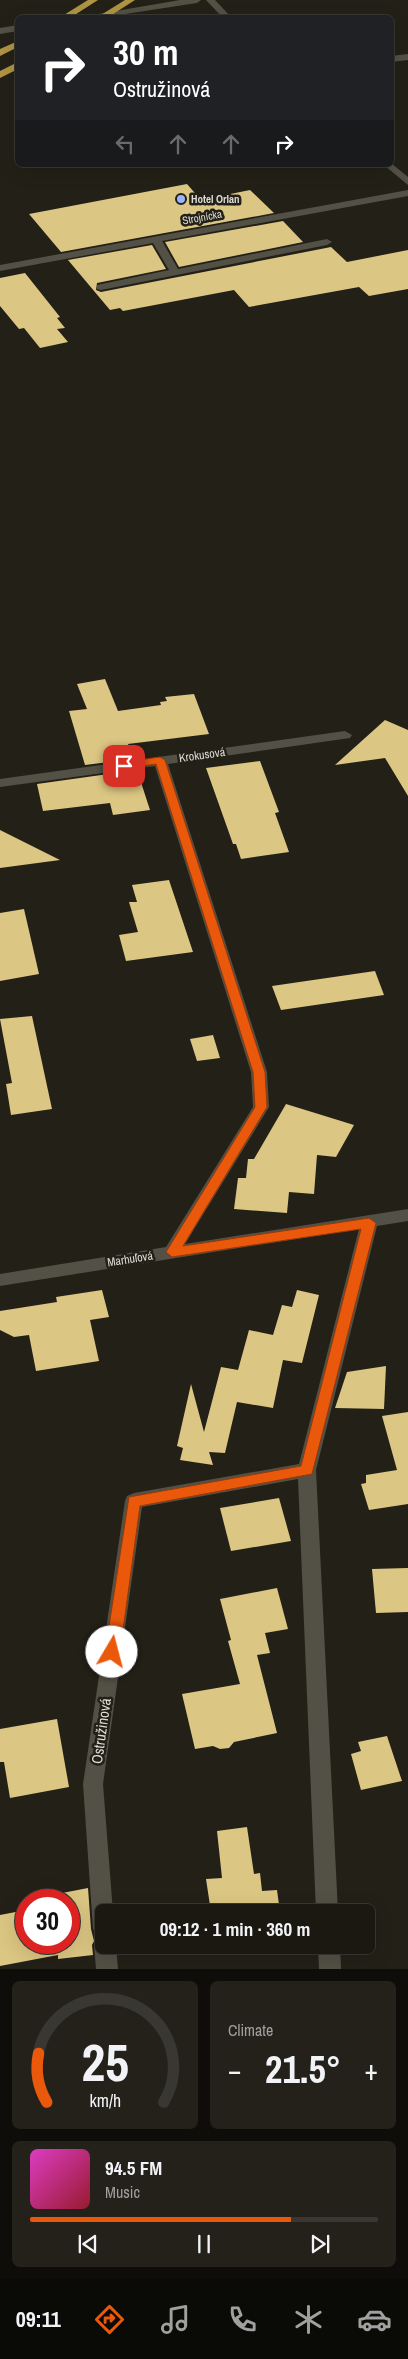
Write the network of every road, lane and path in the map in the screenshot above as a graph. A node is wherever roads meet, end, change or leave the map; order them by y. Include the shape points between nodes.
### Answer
1 (94, 0) edge
2 (131, 0) edge
3 (197, 0) edge
4 (210, 0) edge
5 (68, 15) edge
6 (99, 15) edge
7 (105, 15) edge
8 (225, 15) edge
9 (15, 28) edge
10 (0, 30) edge
11 (15, 45) edge
12 (0, 53) edge
13 (408, 57) edge
14 (394, 59) edge
15 (15, 66) edge
16 (0, 75) edge
17 (391, 167) edge
18 (408, 182) edge
19 (408, 193) edge
20 (155, 238) junction
21 (327, 242) dead end
22 (0, 268) edge
23 (175, 272) junction
24 (101, 287) dead end
25 (345, 735) dead end
26 (160, 760) junction
27 (0, 783) edge
28 (408, 1215) edge
29 (369, 1223) junction
30 (172, 1252) junction
31 (0, 1280) edge
32 (307, 1470) junction
33 (102, 1904) edge
34 (327, 1904) edge
35 (106, 1954) edge
36 (329, 1954) edge
37 (107, 1969) edge
38 (330, 1969) edge

1 - 5 highway
2 - 7 highway
3 - 6 street
4 - 8 street
9 - 10 street
11 - 12 highway
13 - 14 street
15 - 16 highway
17 - 18 street
19 - 20 street, Strojnícka
20 - 22 street, Strojnícka
20 - 23 street
21 - 23 street
23 - 24 street
25 - 26 street, Krokusová
26 - 27 street, Krokusová
26 - 30 street via 259,1072 261,1107
28 - 29 street, Marhuľová
29 - 30 street, Marhuľová
29 - 32 street
30 - 31 street, Marhuľová
32 - 33 street, Ostružinová via 134,1501 93,1784
32 - 34 street
35 - 37 street
36 - 38 street

